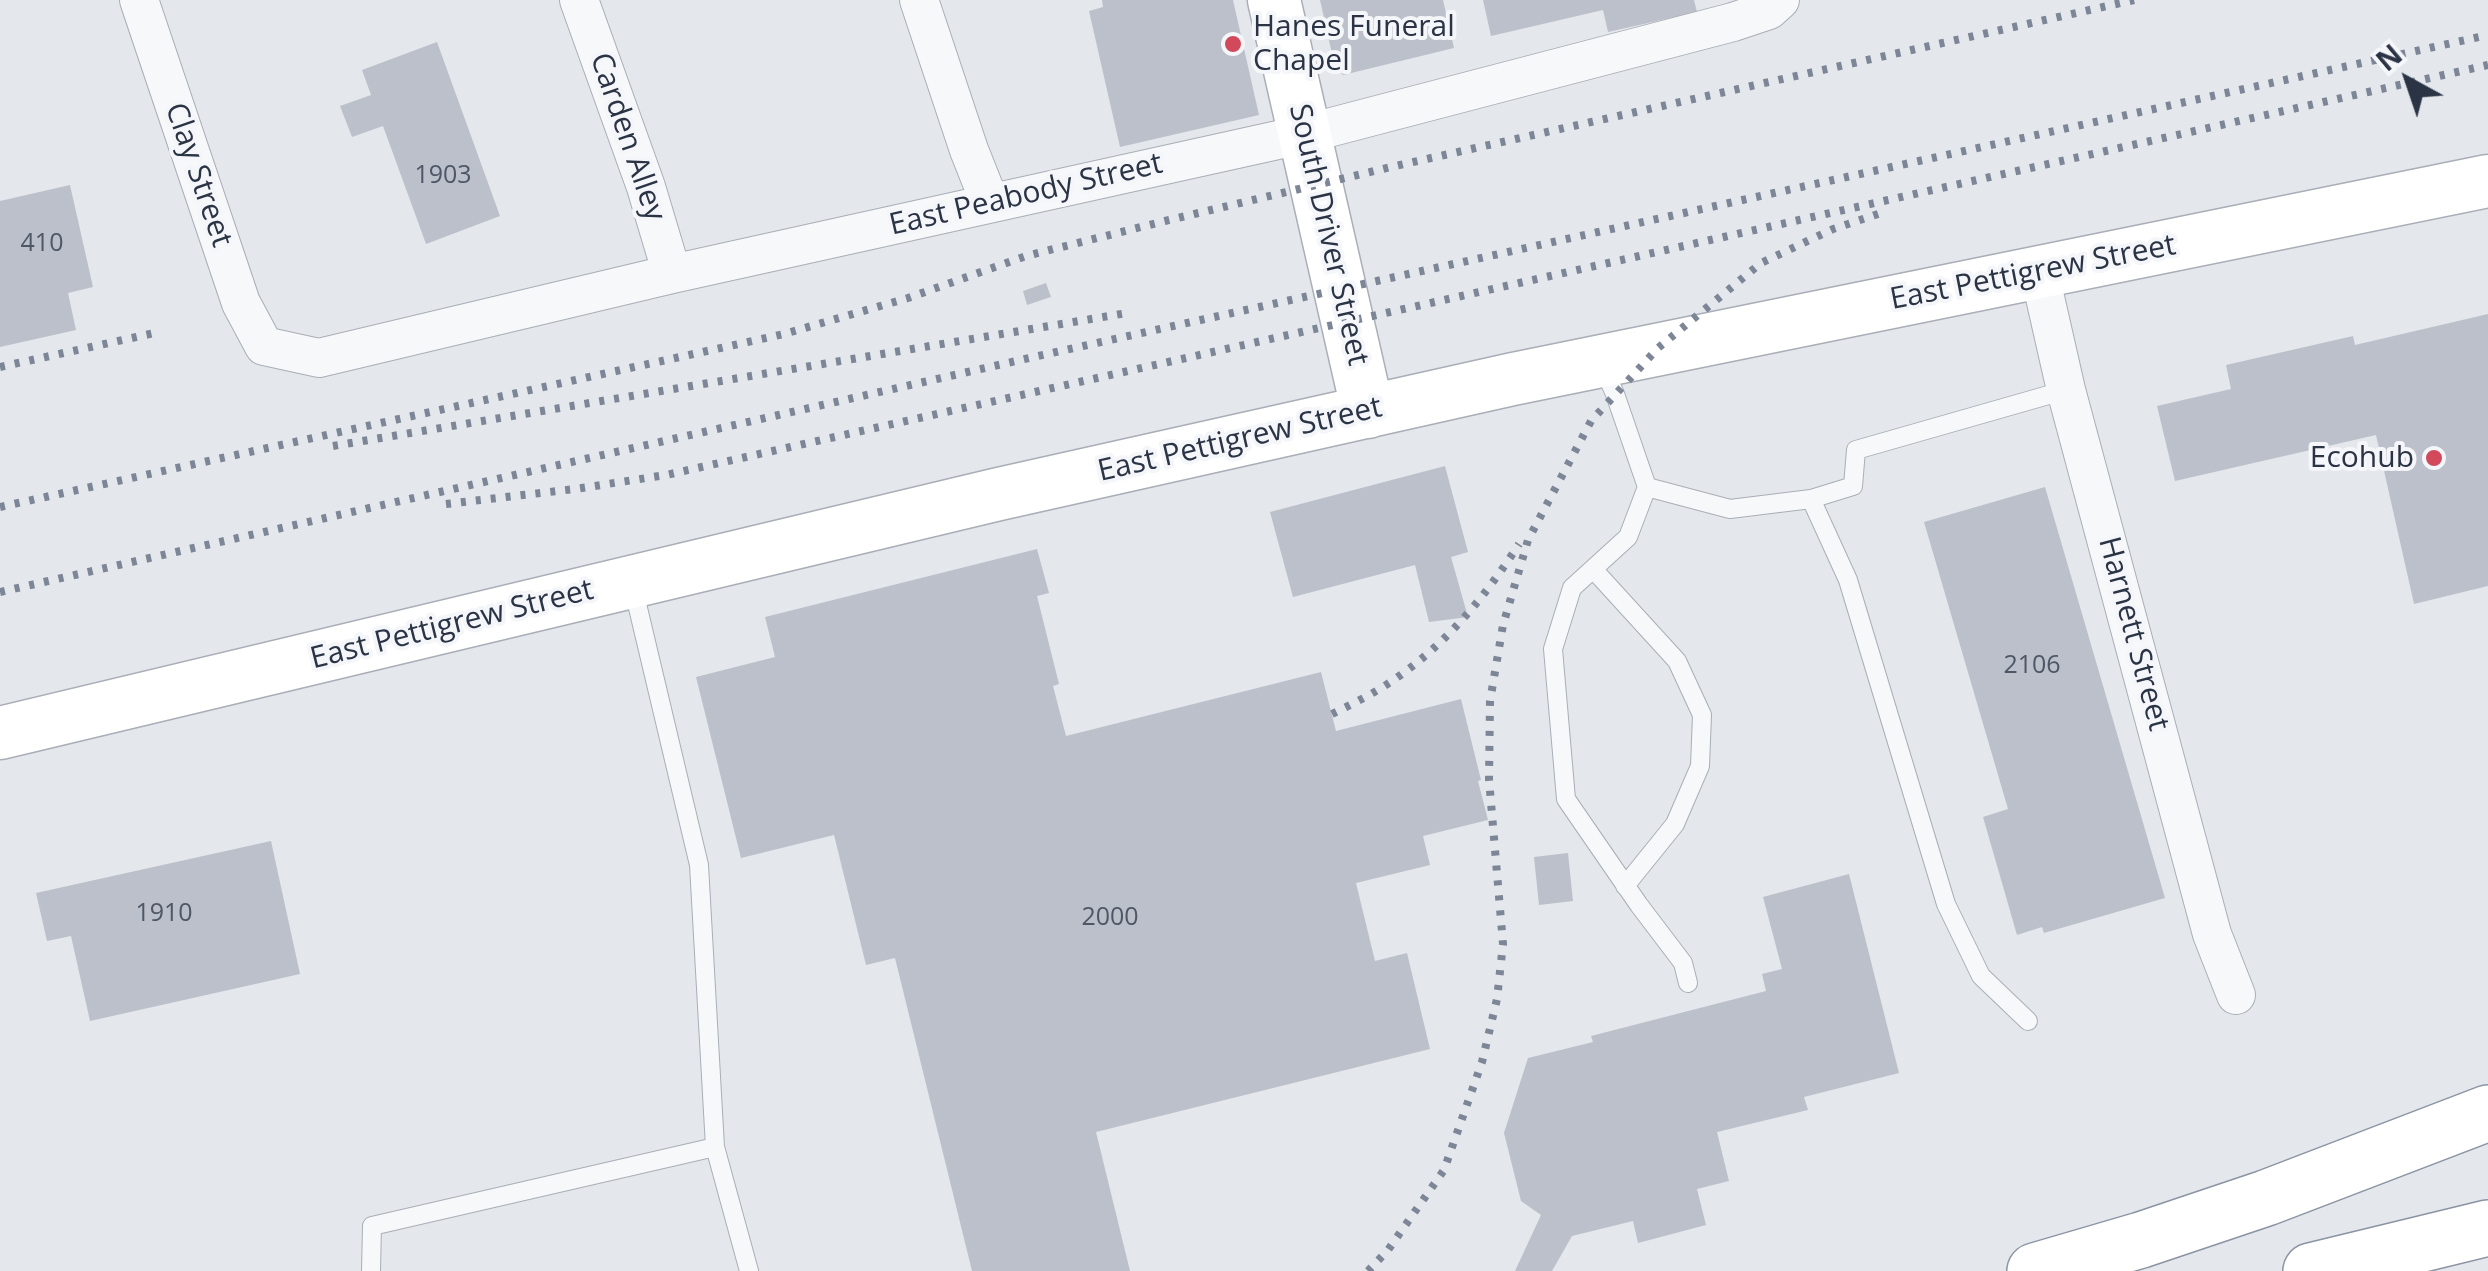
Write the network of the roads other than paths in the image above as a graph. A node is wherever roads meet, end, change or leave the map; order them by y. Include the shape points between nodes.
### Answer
1 (139, 0) edge
2 (579, 0) edge
3 (919, 0) edge
4 (1274, 0) edge
5 (1780, 0) edge
6 (1305, 134) junction
7 (2488, 181) edge
8 (990, 203) junction
9 (2039, 271) junction
10 (672, 274) junction
11 (264, 346) joint
12 (1600, 360) junction
13 (2066, 390) junction
14 (1368, 412) junction
15 (1647, 487) junction
16 (1810, 500) junction
17 (1593, 569) junction
18 (632, 582) junction
19 (0, 734) edge
20 (1625, 886) junction
21 (1688, 984) dead end
22 (2236, 995) dead end
23 (2028, 1021) dead end
24 (2488, 1112) edge
25 (716, 1147) junction
26 (2488, 1228) edge
27 (371, 1271) edge
28 (749, 1271) edge
29 (2035, 1271) edge
30 (2311, 1271) edge

1 - 11 street, Clay Street via 241,303
2 - 10 street, Carden Alley
3 - 8 street
4 - 6 street, South Driver Street
5 - 6 street, East Peabody Street via 1733,22
6 - 8 street, East Peabody Street
6 - 14 street, South Driver Street
7 - 9 street, East Pettigrew Street
8 - 10 street, East Peabody Street
9 - 12 street, East Pettigrew Street
9 - 13 street, Harnett Street
10 - 11 street, East Peabody Street via 320,358
12 - 14 street, East Pettigrew Street
12 - 15 lane
13 - 16 lane via 1856,450 1853,486
13 - 22 street, Harnett Street via 2212,934
14 - 18 street, East Pettigrew Street
15 - 16 lane via 1730,509
15 - 17 lane via 1628,537
16 - 23 lane via 1848,580 1946,904 1981,976
17 - 20 lane via 1572,588 1552,649 1566,799
17 - 20 lane via 1677,661 1702,715 1700,766 1675,824
18 - 19 street, East Pettigrew Street
18 - 25 lane via 699,866
20 - 21 lane via 1683,963
24 - 29 highway via 2266,1198
25 - 27 lane via 372,1226
25 - 28 lane
26 - 30 highway

